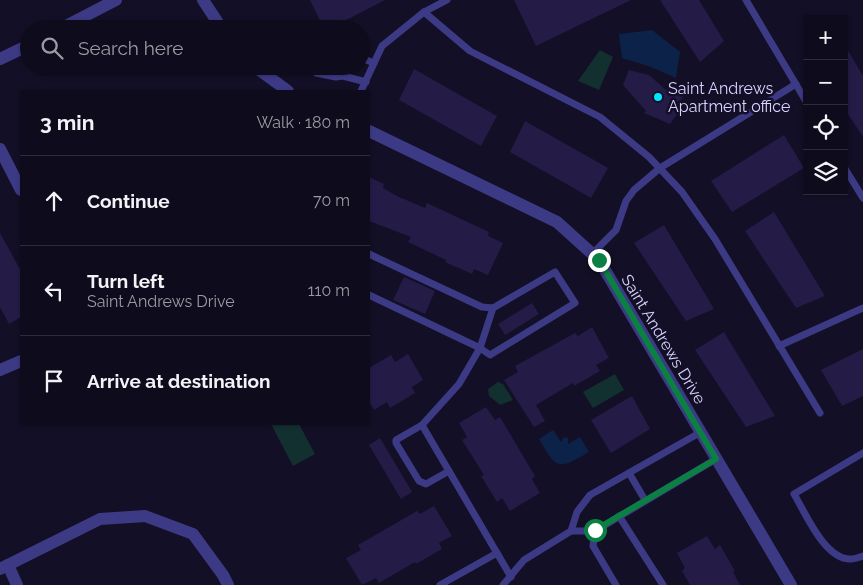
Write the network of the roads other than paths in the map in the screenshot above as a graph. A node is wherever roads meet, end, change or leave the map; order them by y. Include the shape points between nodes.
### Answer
1 (116, 0) edge
2 (203, 0) edge
3 (446, 0) edge
4 (746, 0) edge
5 (424, 12) junction
6 (77, 20) edge
7 (216, 20) edge
8 (20, 49) edge
9 (0, 59) edge
10 (370, 61) edge
11 (374, 63) junction
12 (370, 72) edge
13 (266, 75) edge
14 (324, 75) edge
15 (369, 75) edge
16 (366, 82) junction
17 (796, 84) junction
18 (287, 90) edge
19 (362, 90) edge
20 (803, 96) edge
21 (370, 131) edge
22 (0, 149) edge
23 (660, 168) junction
24 (848, 173) edge
25 (20, 188) edge
26 (863, 198) edge
27 (370, 254) edge
28 (592, 254) junction
29 (370, 295) edge
30 (493, 308) junction
31 (863, 308) edge
32 (779, 346) junction
33 (480, 348) junction
34 (20, 361) edge
35 (0, 370) edge
36 (820, 413) dead end
37 (422, 425) junction
38 (701, 432) junction
39 (863, 453) edge
40 (716, 459) junction
41 (449, 471) junction
42 (629, 473) junction
43 (645, 500) junction
44 (619, 516) junction
45 (595, 530) junction
46 (571, 531) junction
47 (497, 553) junction
48 (863, 556) edge
49 (4, 567) edge
50 (511, 577) junction
51 (17, 585) edge
52 (228, 585) edge
53 (440, 585) edge
54 (503, 585) edge
55 (616, 585) edge
56 (664, 585) edge
57 (791, 585) edge

1 - 6 street
2 - 7 street
3 - 5 lane
4 - 17 lane
5 - 11 lane via 382,46
5 - 23 lane via 470,51 600,117
8 - 9 street
10 - 11 lane
11 - 12 lane
13 - 18 street
14 - 16 lane
15 - 16 lane
16 - 19 lane
17 - 20 lane
17 - 23 lane
21 - 28 street, Saint Andrews Drive via 557,222
22 - 25 street
23 - 28 lane via 634,190 626,201 616,230
23 - 32 lane via 682,192 715,239
24 - 26 lane
27 - 30 lane via 482,306
28 - 38 street, Saint Andrews Drive via 599,260
29 - 33 lane
30 - 33 lane
30 - 33 lane via 555,272 574,303 490,355
31 - 32 lane
32 - 36 lane
33 - 37 lane via 459,384
34 - 35 street
37 - 41 lane
37 - 41 lane via 396,443 422,484
38 - 40 street, Saint Andrews Drive
38 - 42 lane
39 - 48 lane via 794,494 822,542 834,553 850,559
40 - 43 lane
40 - 57 street, Saint Andrews Drive
41 - 47 lane
42 - 43 lane
42 - 46 lane via 590,495 577,512
43 - 44 lane
44 - 45 lane
44 - 56 lane
45 - 46 lane
45 - 55 lane via 593,546
46 - 50 lane via 524,560
47 - 50 lane
47 - 53 lane
49 - 51 street
49 - 52 street via 100,519 145,516 193,534
50 - 54 lane

